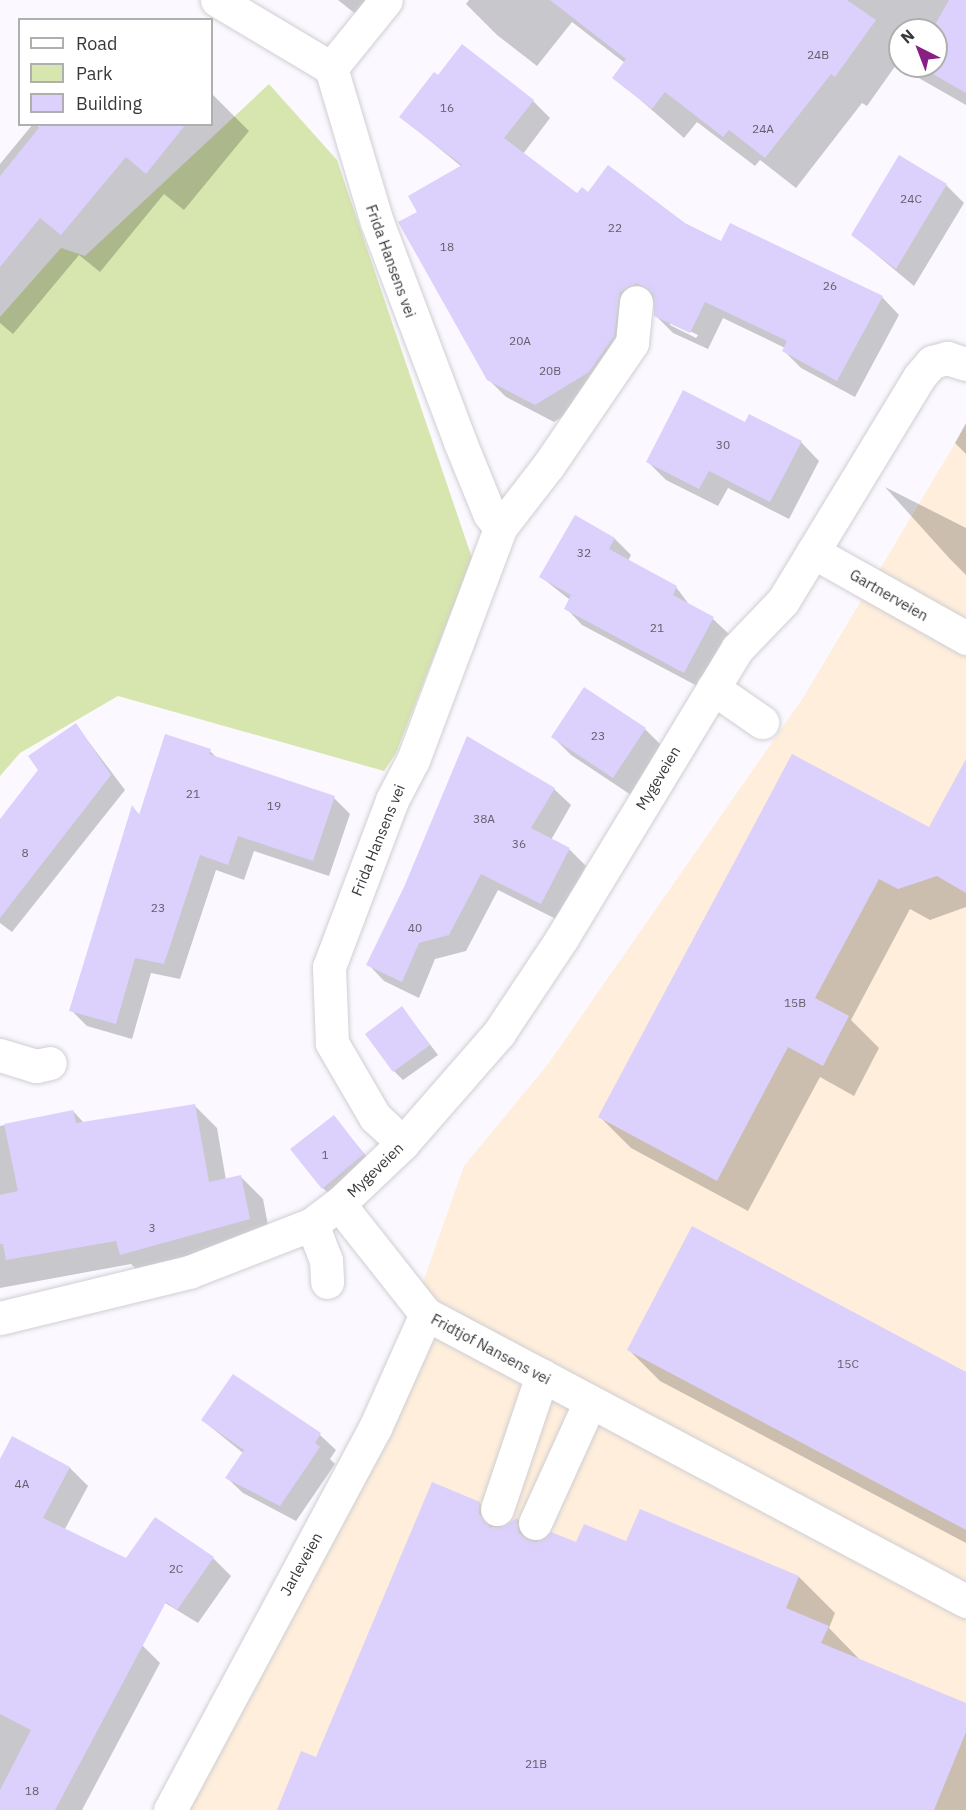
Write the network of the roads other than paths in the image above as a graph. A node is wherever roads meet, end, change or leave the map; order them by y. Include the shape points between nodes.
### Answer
1 (217, 0) edge
2 (386, 0) edge
3 (332, 68) junction
4 (636, 302) dead end
5 (966, 364) edge
6 (500, 528) junction
7 (813, 552) junction
8 (966, 638) edge
9 (714, 688) junction
10 (762, 722) dead end
11 (0, 1055) edge
12 (50, 1063) dead end
13 (403, 1143) junction
14 (339, 1204) junction
15 (312, 1224) junction
16 (327, 1282) dead end
17 (426, 1314) junction
18 (0, 1318) edge
19 (542, 1375) junction
20 (589, 1404) junction
21 (497, 1509) dead end
22 (535, 1523) dead end
23 (966, 1601) edge
24 (170, 1810) edge

1 - 3 street
2 - 3 street
3 - 6 street, Frida Hansens vei via 377,222 460,442 489,513
4 - 6 street, Frida Hansens vei via 632,343 548,466
5 - 7 street, Mygeveien via 947,358 932,362 919,377
6 - 13 street, Frida Hansens vei via 413,760 392,800 329,967 332,1043 375,1117
7 - 8 street, Gartnerveien
7 - 9 street, Mygeveien via 783,601 738,649
9 - 10 street
9 - 13 street, Mygeveien via 562,938 499,1033
11 - 12 street via 36,1066
13 - 14 street, Mygeveien
14 - 15 street
14 - 17 street, Fridtjof Nansens vei
15 - 16 street via 326,1260
15 - 18 street via 189,1272
17 - 19 street, Fridtjof Nansens vei
17 - 24 street, Jarleveien via 375,1428
19 - 20 street, Fridtjof Nansens vei
19 - 21 street
20 - 22 street
20 - 23 street, Fridtjof Nansens vei

